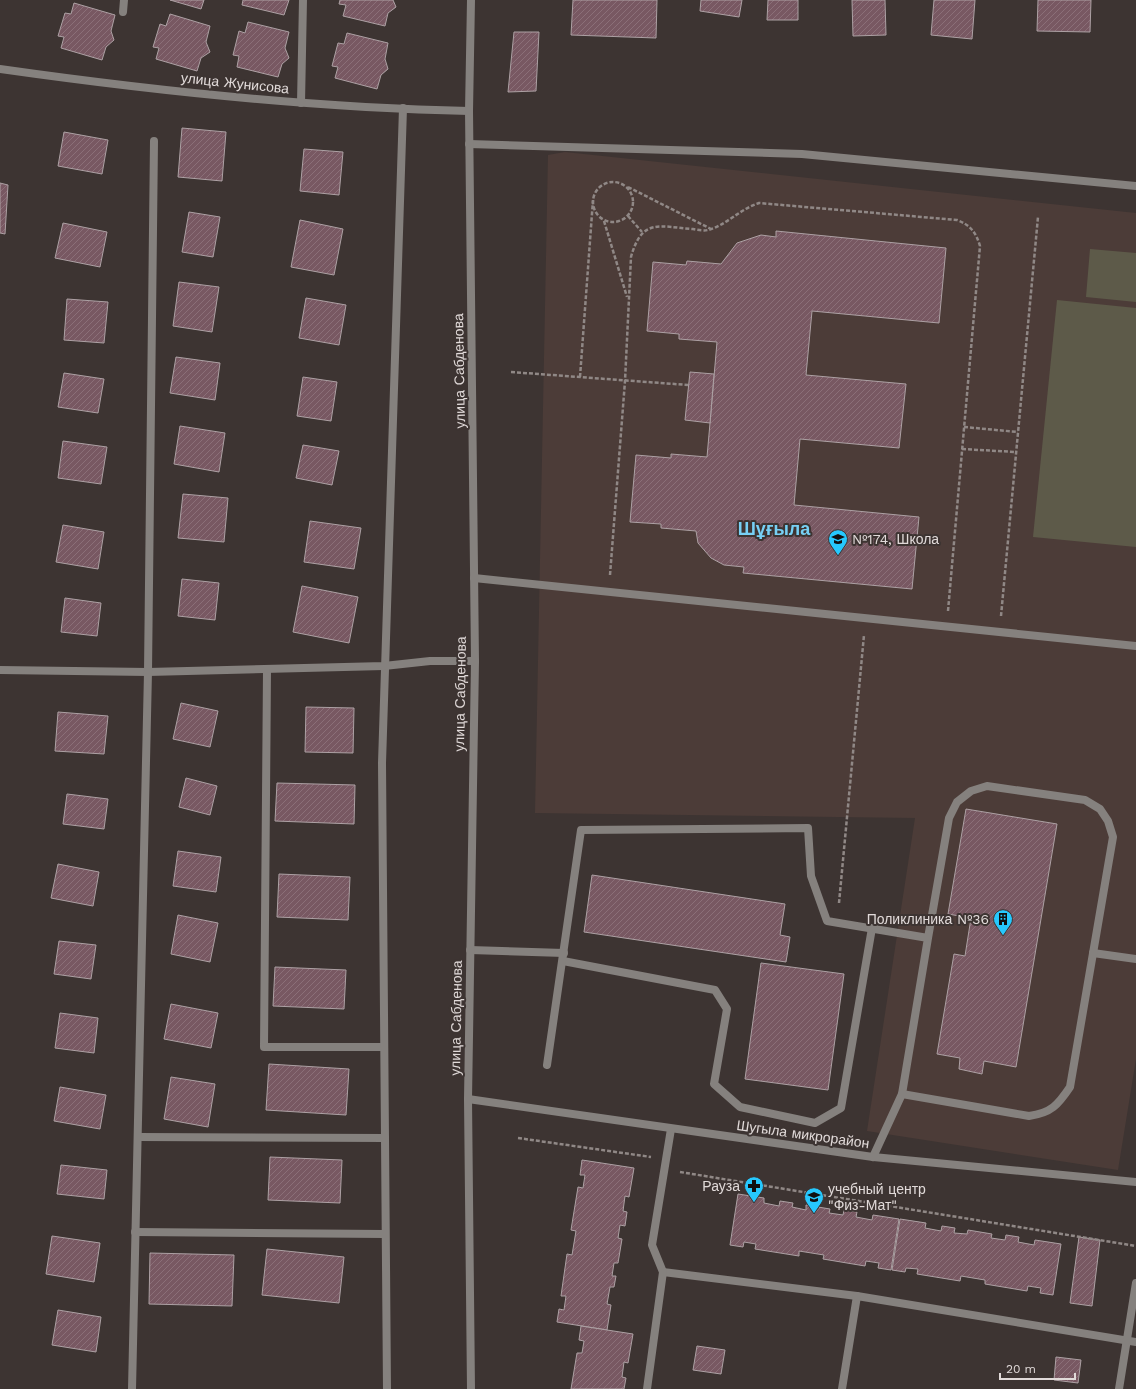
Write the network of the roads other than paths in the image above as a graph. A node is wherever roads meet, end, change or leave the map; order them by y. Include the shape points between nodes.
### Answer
1 (124, 0) edge
2 (303, 0) edge
3 (472, 0) edge
4 (123, 12) dead end
5 (0, 69) edge
6 (300, 103) junction
7 (403, 108) junction
8 (469, 110) junction
9 (154, 140) dead end
10 (470, 144) junction
11 (1136, 186) edge
12 (474, 578) junction
13 (1136, 646) edge
14 (475, 661) junction
15 (384, 666) junction
16 (0, 670) edge
17 (267, 670) junction
18 (148, 672) junction
19 (872, 928) junction
20 (928, 938) junction
21 (470, 950) junction
22 (1093, 953) junction
23 (563, 957) junction
24 (1136, 959) edge
25 (384, 1047) junction
26 (547, 1066) dead end
27 (902, 1094) junction
28 (468, 1099) junction
29 (671, 1128) junction
30 (138, 1136) junction
31 (385, 1138) junction
32 (872, 1157) junction
33 (1136, 1182) edge
34 (135, 1232) junction
35 (385, 1234) junction
36 (663, 1272) junction
37 (1136, 1283) edge
38 (857, 1296) junction
39 (1132, 1342) edge
40 (132, 1389) edge
41 (387, 1389) edge
42 (471, 1389) edge
43 (647, 1389) edge
44 (842, 1389) edge
45 (1119, 1389) edge

1 - 4 street
2 - 6 street
3 - 8 street, улица Сабденова
5 - 6 street, улица Жунисова
6 - 7 street, улица Жунисова
7 - 8 street, улица Жунисова
7 - 15 street
8 - 10 street, улица Сабденова
9 - 18 street
10 - 11 street via 802,154
10 - 12 street, улица Сабденова
12 - 13 street
12 - 14 street, улица Сабденова
14 - 15 street via 430,661
14 - 21 street, улица Сабденова
15 - 17 street
15 - 25 street
16 - 18 street
17 - 18 street
17 - 25 street via 264,1047
18 - 30 street
19 - 20 street
19 - 23 street via 827,921 811,876 808,828 581,830
19 - 23 street via 841,1108 815,1122 740,1107 714,1084 727,1009 715,990
20 - 22 street via 949,818 957,802 971,791 987,786 1085,800 1100,810 1108,821 1113,837
20 - 27 street
21 - 23 street
21 - 28 street, улица Сабденова
22 - 24 street
22 - 27 street via 1070,1087 1059,1102 1044,1114 1029,1116
23 - 26 street
25 - 31 street
27 - 32 street
28 - 29 street, Шугыла микрорайон
28 - 42 street, улица Сабденова
29 - 32 street, Шугыла микрорайон
29 - 36 street via 652,1245
30 - 31 street
30 - 34 street
31 - 35 street
32 - 33 street, Шугыла микрорайон
34 - 35 street
34 - 40 street
35 - 41 street
36 - 38 street
36 - 43 street
37 - 39 street
38 - 39 street
38 - 44 street
39 - 45 street

